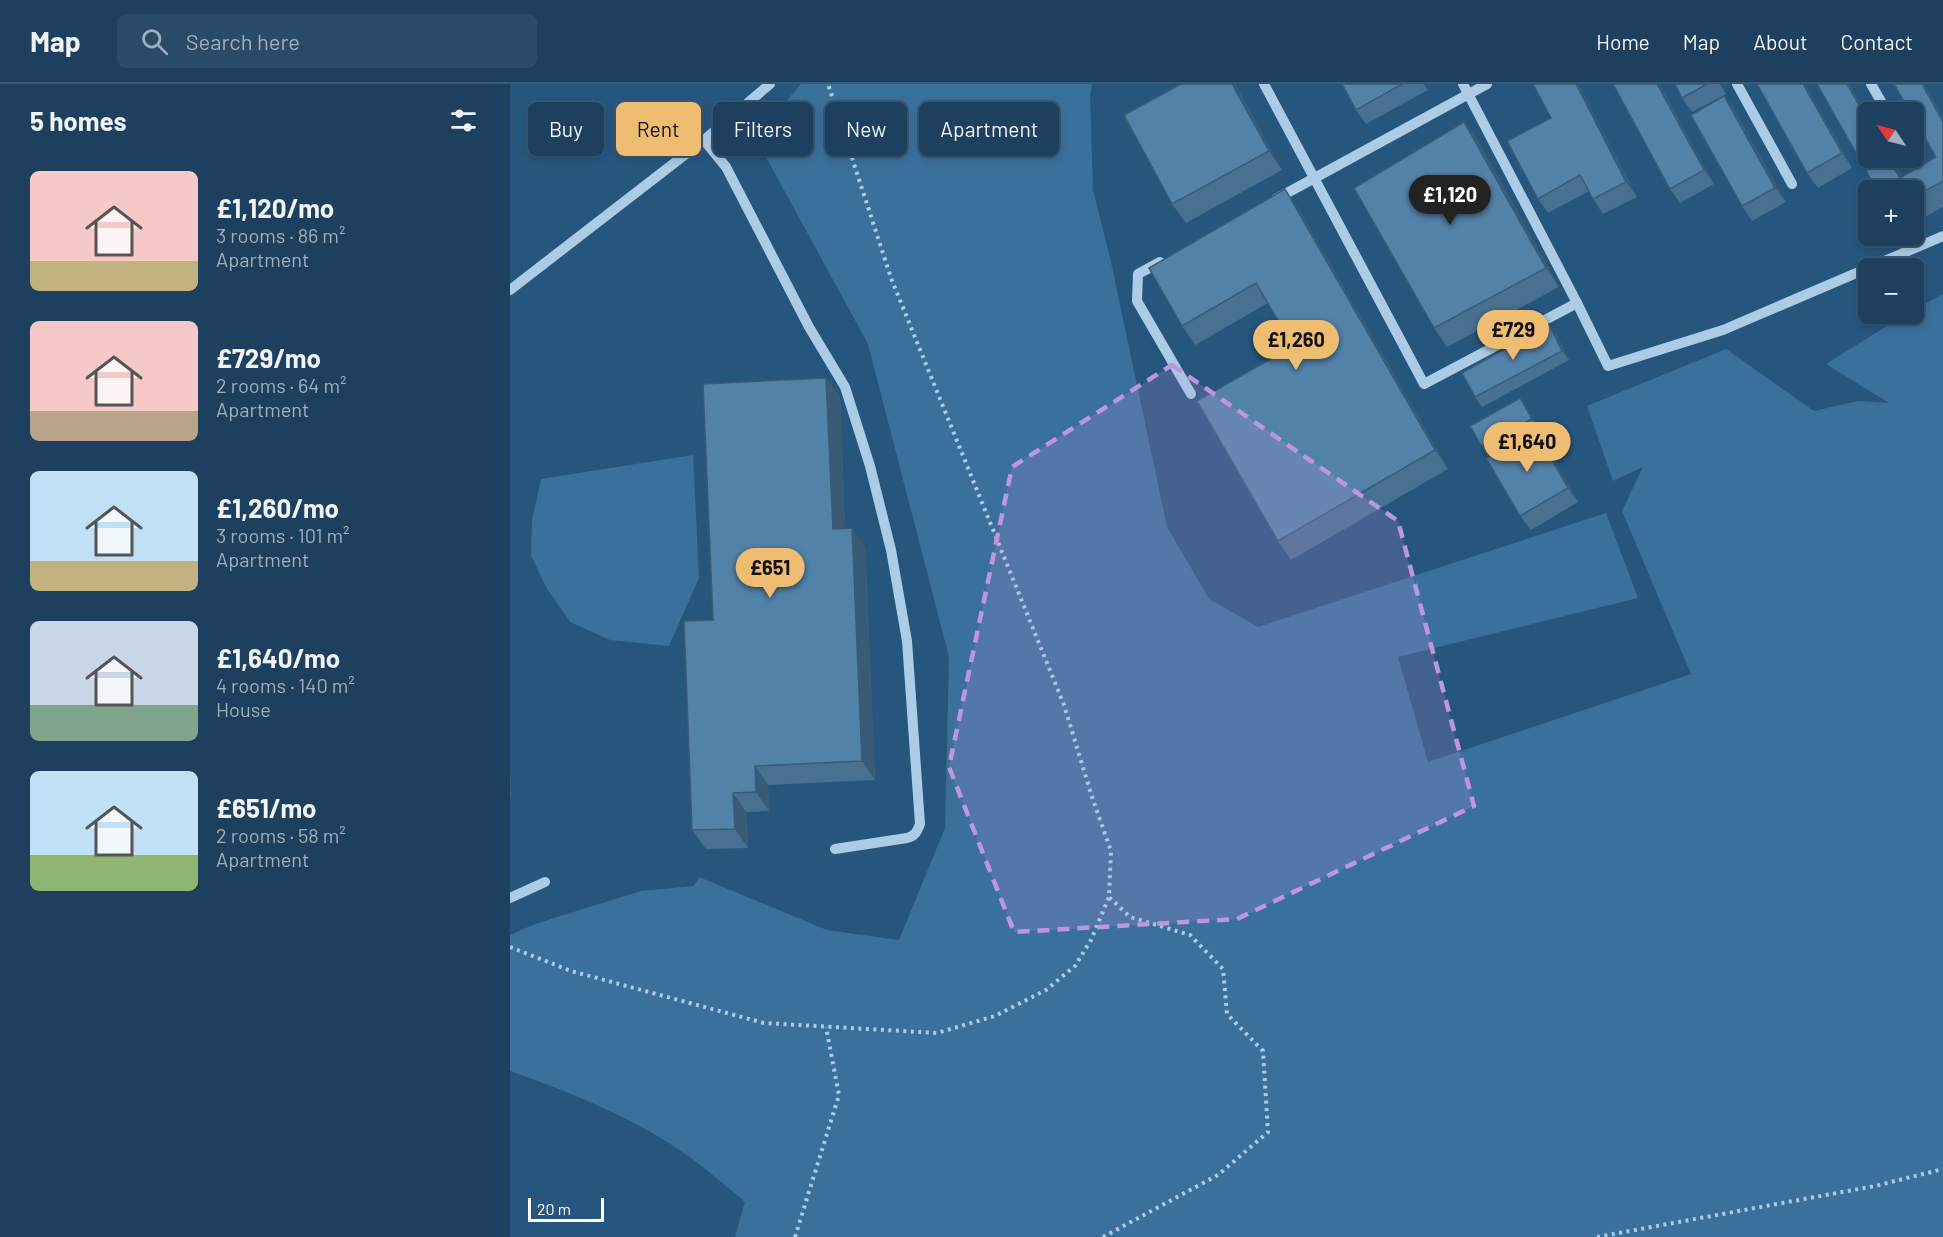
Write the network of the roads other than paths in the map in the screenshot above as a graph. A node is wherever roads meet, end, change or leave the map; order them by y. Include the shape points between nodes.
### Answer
1 (770, 84) edge
2 (1264, 84) edge
3 (1463, 84) edge
4 (1487, 84) edge
5 (1737, 84) edge
6 (1871, 84) edge
7 (1469, 95) junction
8 (1881, 102) edge
9 (704, 140) junction
10 (1315, 177) junction
11 (1792, 184) dead end
12 (1263, 206) edge
13 (1943, 236) edge
14 (1169, 257) edge
15 (510, 290) edge
16 (1577, 303) junction
17 (1191, 394) dead end
18 (835, 849) dead end
19 (545, 882) dead end
20 (510, 898) edge

1 - 9 lane
2 - 10 lane
3 - 7 lane
4 - 7 lane
5 - 11 lane
6 - 8 lane
7 - 10 lane
7 - 16 lane
9 - 15 lane
9 - 18 lane via 726,166 809,327 845,387 891,550 907,641 920,824 918,832 907,838
10 - 12 lane
10 - 16 lane via 1424,384
13 - 16 lane via 1723,330 1608,366
14 - 17 lane via 1138,274 1137,301
19 - 20 lane

